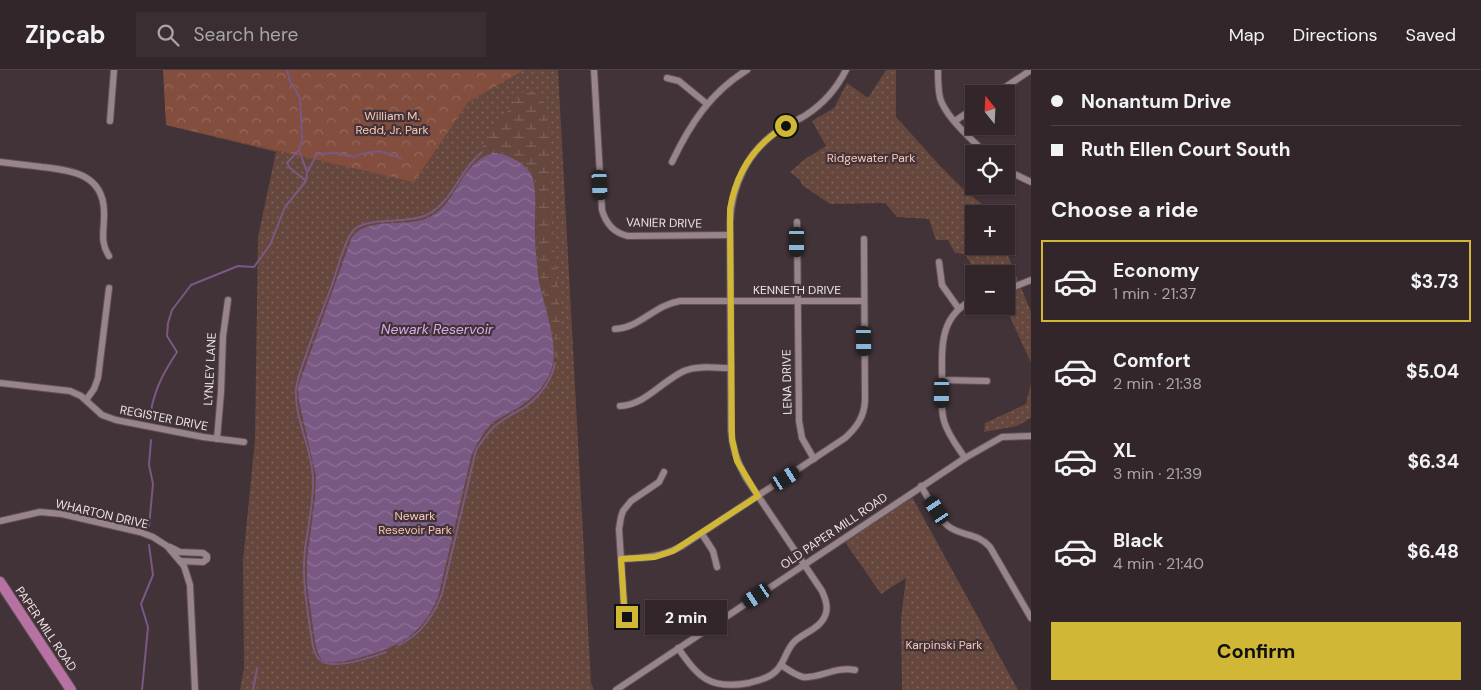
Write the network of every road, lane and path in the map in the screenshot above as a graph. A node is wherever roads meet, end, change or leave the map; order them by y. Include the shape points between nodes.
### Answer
1 (114, 70) edge
2 (594, 70) edge
3 (747, 70) edge
4 (846, 70) edge
5 (938, 70) edge
6 (1031, 70) edge
7 (667, 78) dead end
8 (1009, 85) edge
9 (707, 104) junction
10 (965, 114) edge
11 (110, 121) dead end
12 (955, 121) junction
13 (978, 145) edge
14 (0, 162) edge
15 (672, 162) dead end
16 (1015, 174) edge
17 (1031, 182) edge
18 (797, 222) dead end
19 (730, 235) junction
20 (864, 239) dead end
21 (109, 256) dead end
22 (939, 262) dead end
23 (1031, 280) edge
24 (1015, 286) edge
25 (109, 288) dead end
26 (228, 300) dead end
27 (730, 301) junction
28 (797, 301) junction
29 (864, 301) junction
30 (965, 305) edge
31 (959, 309) junction
32 (615, 329) dead end
33 (731, 368) junction
34 (942, 380) junction
35 (987, 381) dead end
36 (0, 383) edge
37 (86, 400) junction
38 (620, 406) dead end
39 (1031, 436) edge
40 (217, 439) junction
41 (244, 442) dead end
42 (965, 458) junction
43 (814, 459) junction
44 (664, 472) dead end
45 (921, 486) junction
46 (758, 496) junction
47 (0, 521) edge
48 (702, 534) junction
49 (167, 546) junction
50 (621, 559) junction
51 (180, 561) junction
52 (804, 565) junction
53 (717, 568) dead end
54 (0, 582) edge
55 (1029, 612) edge
56 (1031, 618) edge
57 (631, 623) dead end
58 (678, 648) junction
59 (781, 665) junction
60 (855, 670) dead end
61 (71, 690) edge
62 (194, 690) edge
63 (616, 690) edge

1 - 11 street
2 - 19 street, VANIER DRIVE via 602,210 609,226 628,236
3 - 9 street
4 - 19 street via 818,106 770,137 750,159 732,199
5 - 12 street via 941,100
6 - 8 street
7 - 9 street via 683,84
9 - 15 street via 684,137
10 - 12 street
12 - 13 street
14 - 21 street via 66,170 84,176 94,185 103,202 102,242
16 - 17 street
18 - 28 street, LENA DRIVE
19 - 27 street
20 - 29 street
22 - 31 street via 942,285
23 - 24 street
25 - 37 street via 98,378
26 - 40 street, LYNLEY LANE
27 - 28 street, KENNETH DRIVE
27 - 32 street, KENNETH DRIVE via 672,302 631,326
27 - 33 street
28 - 29 street, KENNETH DRIVE
28 - 43 street, LENA DRIVE via 798,421 802,438
29 - 43 street via 865,401 860,422 851,433
30 - 31 street
31 - 34 street via 944,333
33 - 38 street via 685,370 634,403
33 - 46 street via 733,446 741,470
34 - 35 street
34 - 42 street via 945,424
36 - 37 street, REGISTER DRIVE via 63,389
37 - 40 street, REGISTER DRIVE via 109,418
39 - 42 street, OLD PAPER MILL ROAD via 996,439
40 - 41 street, REGISTER DRIVE
42 - 45 street, OLD PAPER MILL ROAD
43 - 46 street
44 - 50 street via 659,482 631,501 623,511 620,522
45 - 52 street, OLD PAPER MILL ROAD
45 - 55 street via 949,526 982,539 990,547
46 - 48 street
46 - 52 street
47 - 49 street, WHARTON DRIVE via 40,512 62,514 140,532
48 - 50 street via 664,555
48 - 53 street via 714,551
49 - 51 street, WHARTON DRIVE
49 - 51 street via 180,552 203,553 208,559 203,562
50 - 57 street via 624,605
51 - 62 street, WHARTON DRIVE via 190,585
52 - 58 street, OLD PAPER MILL ROAD
52 - 59 street via 822,591 826,613 816,627 788,649
54 - 61 main road, PAPER MILL ROAD
55 - 56 street
58 - 59 street via 698,676 708,684 721,687 734,687 766,678
58 - 63 street, OLD PAPER MILL ROAD
59 - 60 street via 802,677 838,669

